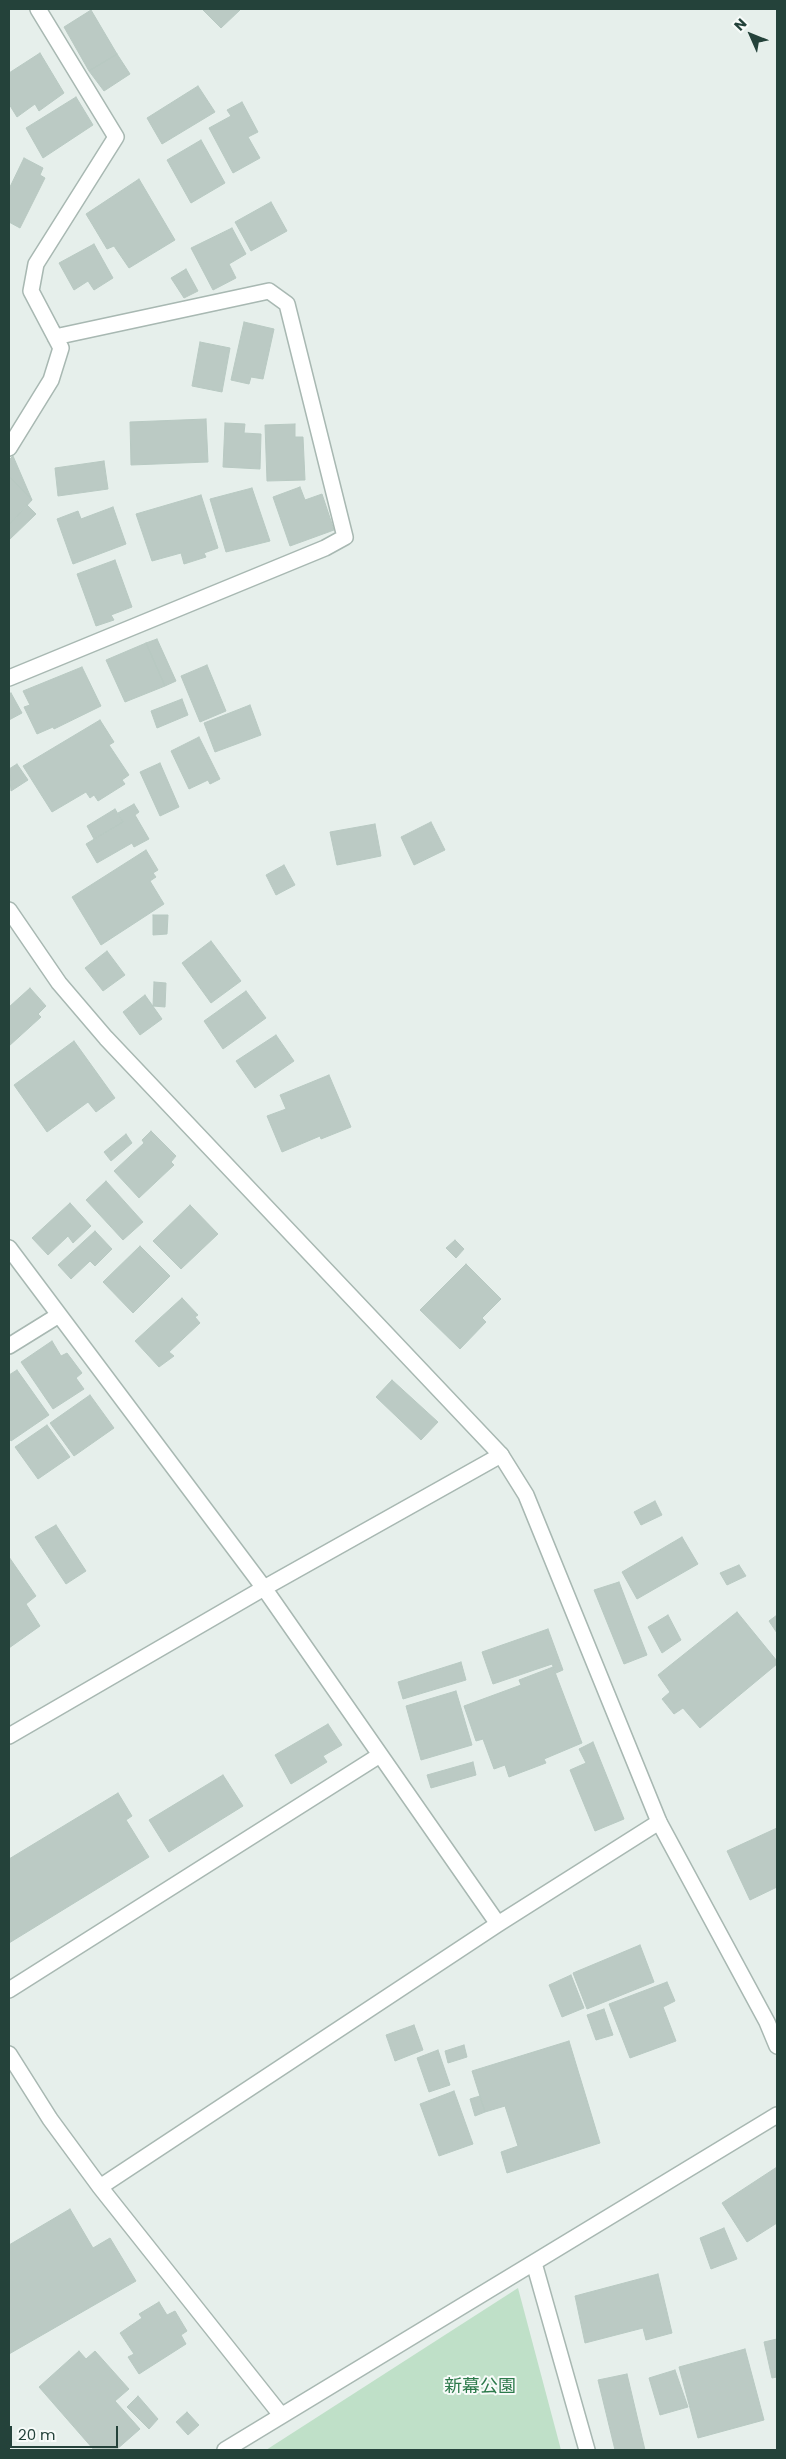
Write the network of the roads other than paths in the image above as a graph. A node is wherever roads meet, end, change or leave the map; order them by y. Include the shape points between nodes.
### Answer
1 (38, 9) edge
2 (55, 337) junction
3 (9, 448) edge
4 (9, 678) edge
5 (9, 910) edge
6 (9, 1248) edge
7 (59, 1315) junction
8 (9, 1346) edge
9 (501, 1455) junction
10 (264, 1588) junction
11 (9, 1736) edge
12 (380, 1755) junction
13 (659, 1822) junction
14 (498, 1924) junction
15 (9, 1990) edge
16 (777, 2046) edge
17 (9, 2054) edge
18 (777, 2115) edge
19 (100, 2187) junction
20 (534, 2263) junction
21 (281, 2415) junction
22 (225, 2450) edge
23 (587, 2450) edge

1 - 2 street via 116,137 36,264 31,291
2 - 3 street via 60,348 51,380
2 - 4 street via 269,291 287,304 345,537
5 - 9 street via 59,983 106,1038
6 - 7 street
7 - 8 street
7 - 10 street
9 - 10 street
9 - 13 street via 526,1495
10 - 11 street
10 - 12 street
12 - 14 street
12 - 15 street
13 - 14 street
13 - 16 street
14 - 19 street
17 - 19 street via 50,2119
18 - 20 street
19 - 21 street
20 - 21 street
20 - 23 street
21 - 22 street

